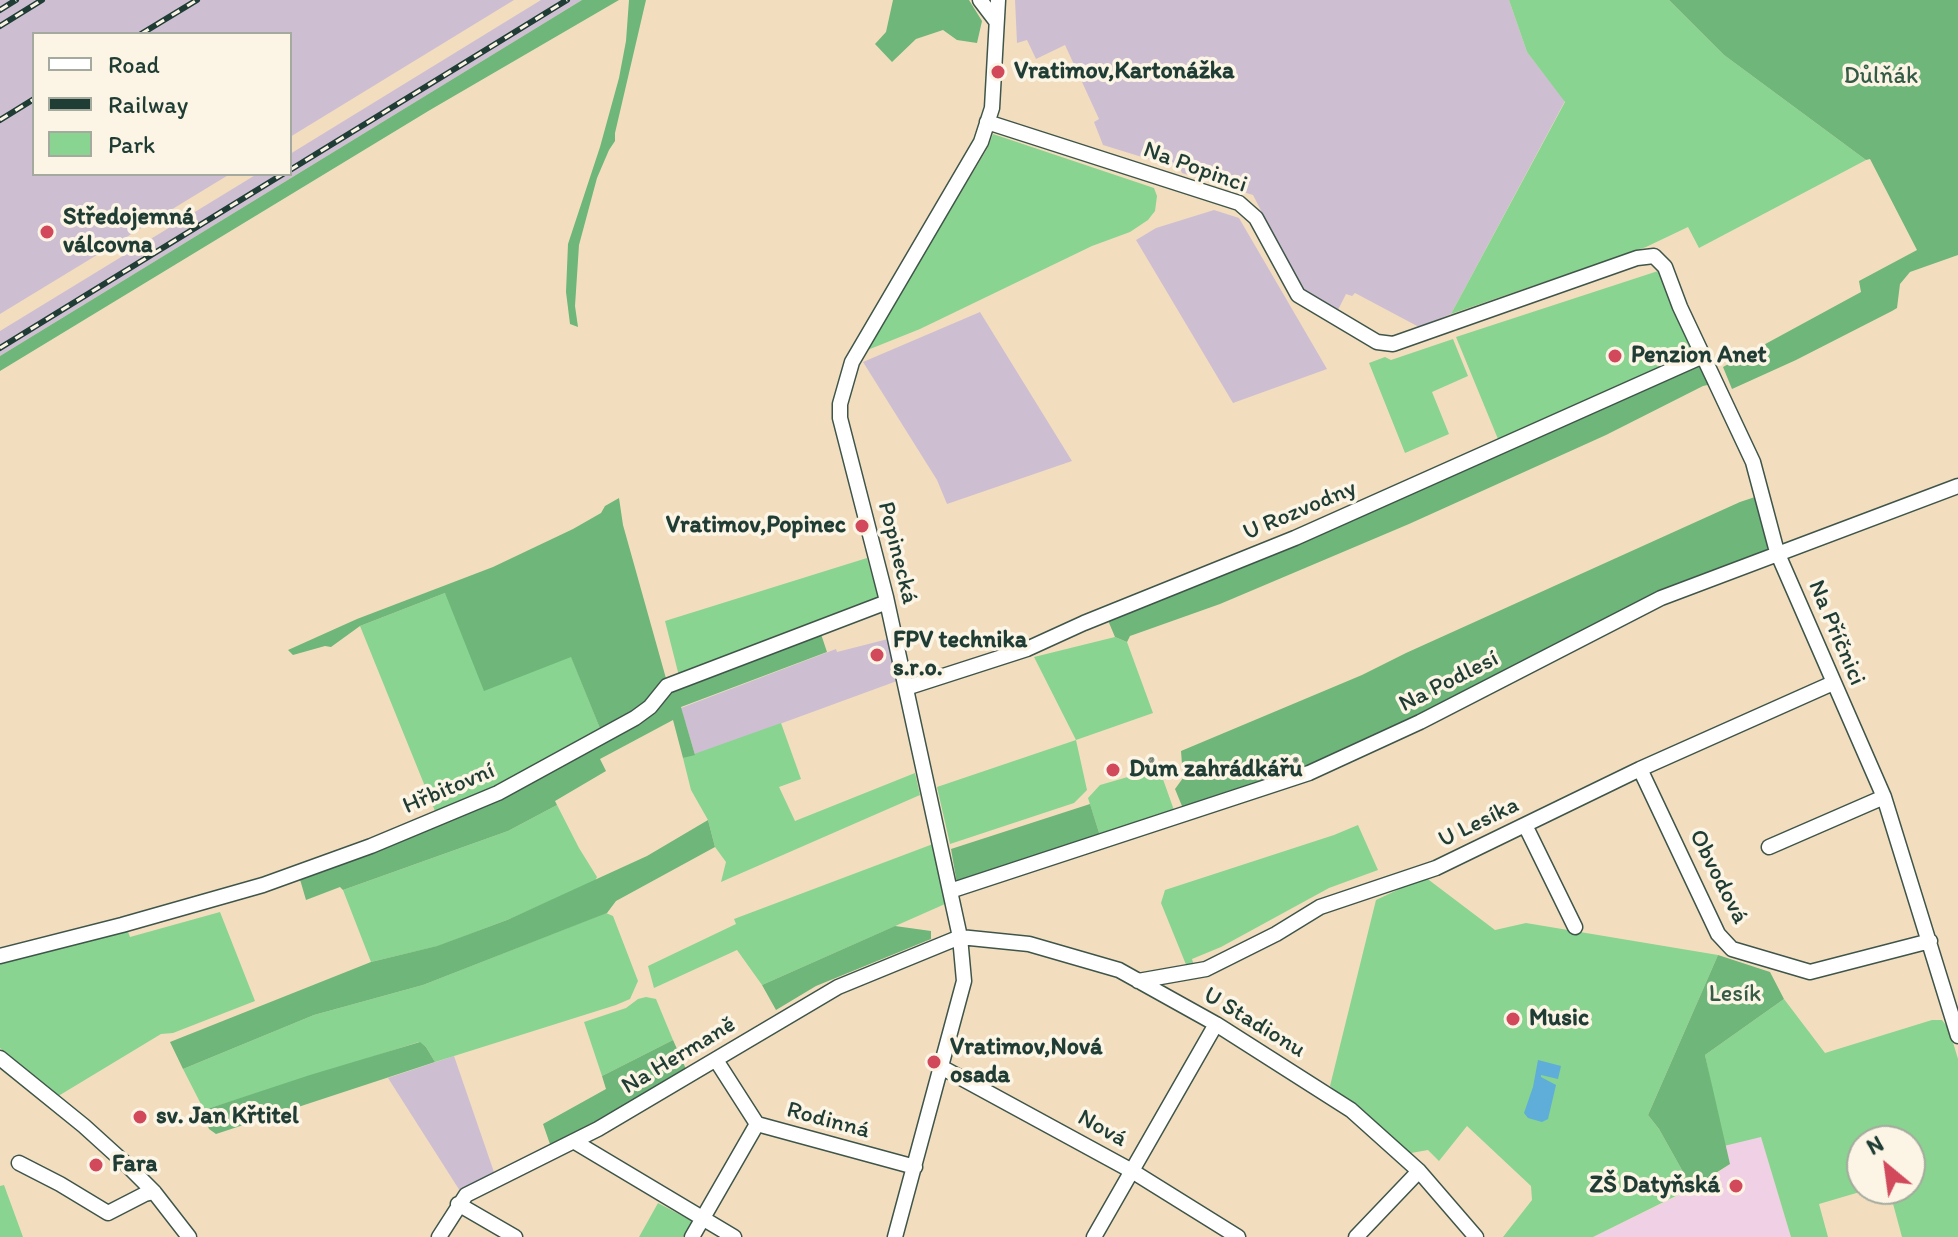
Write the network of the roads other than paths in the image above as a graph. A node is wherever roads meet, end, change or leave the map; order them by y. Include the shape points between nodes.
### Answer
1 (980, 0) edge
2 (998, 0) edge
3 (996, 21) junction
4 (987, 122) junction
5 (1654, 256) joint
6 (1703, 356) junction
7 (1958, 486) edge
8 (1777, 552) junction
9 (887, 602) junction
10 (1833, 683) junction
11 (906, 688) junction
12 (1640, 769) junction
13 (1884, 797) junction
14 (1525, 825) junction
15 (1769, 847) dead end
16 (950, 891) junction
17 (1575, 927) dead end
18 (960, 937) junction
19 (1930, 941) junction
20 (0, 956) edge
21 (1138, 981) junction
22 (1216, 1024) junction
23 (1958, 1036) edge
24 (0, 1058) edge
25 (716, 1060) junction
26 (941, 1067) junction
27 (757, 1124) junction
28 (575, 1142) junction
29 (19, 1163) dead end
30 (915, 1167) junction
31 (1132, 1171) junction
32 (1419, 1171) junction
33 (154, 1192) junction
34 (458, 1204) junction
35 (702, 1219) junction
36 (189, 1237) edge
37 (439, 1237) edge
38 (515, 1237) edge
39 (692, 1237) edge
40 (734, 1237) edge
41 (895, 1237) edge
42 (1094, 1237) edge
43 (1238, 1237) edge
44 (1356, 1237) edge
45 (1476, 1237) edge

1 - 3 street
2 - 3 street, Popinecká
3 - 4 street, Popinecká
4 - 5 street, Na Popinci via 1239,203 1256,218 1298,295 1377,342 1393,344
4 - 9 street, Popinecká via 981,142 852,362 842,390 840,418
5 - 6 street, Na Příčnici via 1665,267
6 - 8 street, Na Příčnici via 1753,462
6 - 11 street, U Rozvodny via 1295,538 1027,649
7 - 8 street, Na Podlesí
8 - 10 street, Na Příčnici
8 - 16 street, Na Podlesí via 1661,598 1309,773
9 - 11 street, Popinecká
9 - 20 street, Hřbitovní via 667,686 635,718 498,793 371,846 263,885
10 - 12 street, U Lesíka
10 - 13 street, Na Příčnici
11 - 16 street, Popinecká
12 - 14 street, U Lesíka
12 - 19 street, Obvodová via 1718,934 1732,949 1810,972
13 - 15 street
13 - 19 street, Na Příčnici
14 - 17 street
14 - 21 street, U Lesíka via 1436,868 1320,907 1206,969
16 - 18 street, Popinecká
18 - 21 street, U Stadionu via 1029,944 1119,970
18 - 25 street, Na Hermaně via 838,987
18 - 26 street, Popinecká via 964,981
19 - 23 street, Na Příčnici
21 - 22 street, U Stadionu
22 - 31 street
22 - 32 street, U Stadionu via 1351,1110
24 - 33 street
25 - 27 street, Rodinná
25 - 28 street, Na Hermaně
26 - 30 street, Popinecká
26 - 31 street, Nová
27 - 30 street, Rodinná
27 - 35 street
28 - 34 street, Na Hermaně via 466,1195
28 - 35 street
29 - 33 street via 108,1213
30 - 41 street, Popinecká
31 - 42 street
31 - 43 street, Nová
32 - 44 street
32 - 45 street, U Stadionu
33 - 36 street
34 - 37 street, Na Hermaně
34 - 38 street
35 - 39 street
35 - 40 street

